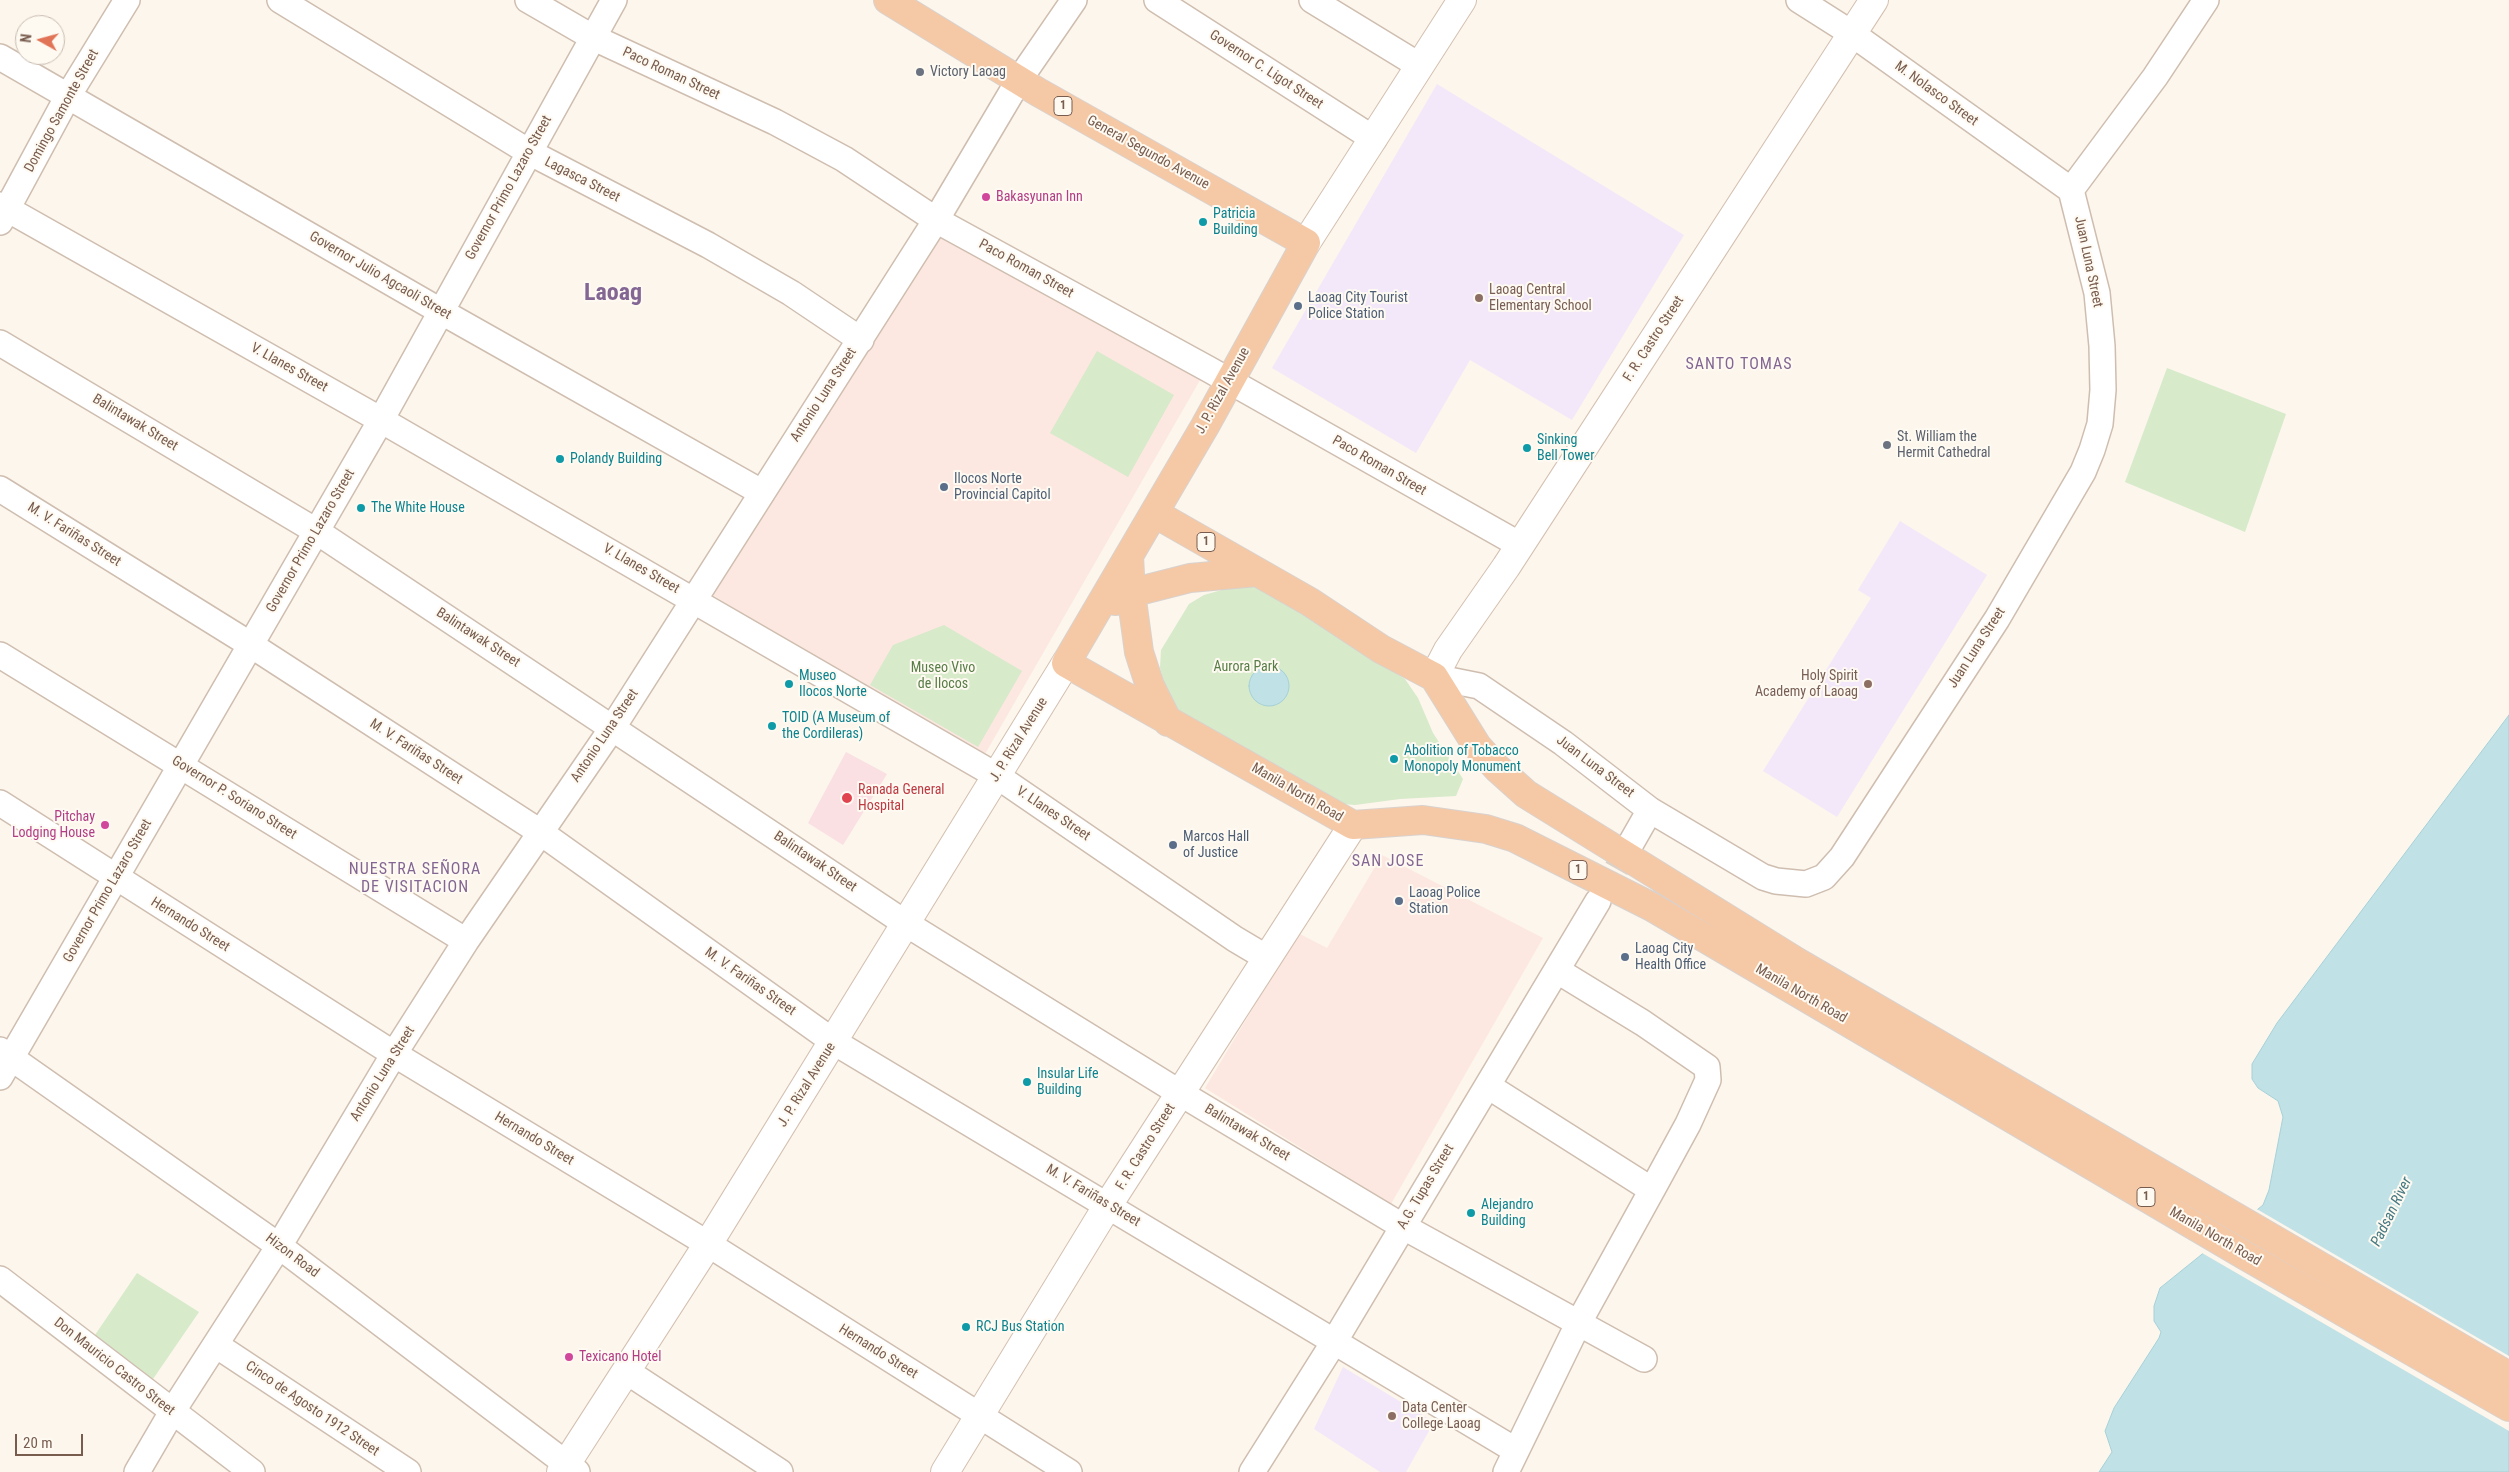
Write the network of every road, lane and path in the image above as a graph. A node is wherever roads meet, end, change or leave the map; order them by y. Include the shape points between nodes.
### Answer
1 (127, 0) edge
2 (280, 0) edge
3 (528, 0) edge
4 (614, 0) edge
5 (888, 0) edge
6 (1074, 0) edge
7 (1157, 0) edge
8 (1312, 0) edge
9 (1462, 0) edge
10 (1799, 0) edge
11 (1874, 0) edge
12 (2206, 0) edge
13 (1851, 33) junction
14 (592, 37) junction
15 (0, 57) edge
16 (1420, 66) junction
17 (1019, 80) junction
18 (68, 96) junction
19 (1374, 139) junction
20 (529, 152) junction
21 (2071, 190) junction
22 (2, 212) edge
23 (936, 220) junction
24 (1306, 243) junction
25 (442, 312) junction
26 (861, 340) junction
27 (0, 343) edge
28 (1229, 380) junction
29 (381, 420) junction
30 (0, 489) edge
31 (761, 492) junction
32 (1154, 513) junction
33 (316, 531) junction
34 (1520, 545) junction
35 (1129, 556) junction
36 (1257, 572) junction
37 (1131, 593) junction
38 (694, 600) junction
39 (1099, 608) junction
40 (251, 645) junction
41 (0, 655) edge
42 (1066, 664) junction
43 (1434, 677) junction
44 (1168, 722) junction
45 (613, 727) junction
46 (181, 765) junction
47 (997, 776) junction
48 (0, 803) edge
49 (1650, 810) junction
50 (1353, 825) junction
51 (540, 832) junction
52 (1626, 852) tunnel mouth
53 (116, 877) junction
54 (1598, 901) tunnel mouth
55 (906, 923) junction
56 (466, 941) junction
57 (1267, 958) junction
58 (1558, 971) junction
59 (1790, 973) junction
60 (834, 1042) junction
61 (394, 1054) junction
62 (4, 1062) edge
63 (1488, 1086) junction
64 (1180, 1093) junction
65 (1652, 1190) junction
66 (1108, 1205) junction
67 (1402, 1226) junction
68 (708, 1244) junction
69 (279, 1246) junction
70 (0, 1279) edge
71 (1578, 1324) junction
72 (1334, 1342) junction
73 (216, 1345) junction
74 (1644, 1359) dead end
75 (626, 1372) junction
76 (2509, 1376) edge
77 (2509, 1407) edge
78 (172, 1412) junction
79 (979, 1415) junction
80 (1510, 1461) edge
81 (568, 1470) edge
82 (137, 1472) edge
83 (252, 1472) edge
84 (408, 1472) edge
85 (780, 1472) edge
86 (945, 1472) edge
87 (1069, 1472) edge
88 (1252, 1472) edge

1 - 18 street, Domingo Samonte Street
2 - 20 street, Lagasca Street
3 - 14 street, Paco Roman Street
4 - 14 street, Governor Primo Lazaro Street
5 - 17 highway, General Segundo Avenue / 1
6 - 17 street, Antonio Luna Street
7 - 19 street, Governor C. Ligot Street
8 - 16 street
9 - 16 main road, J. P. Rizal Avenue
10 - 13 street, M. Nolasco Street
11 - 13 main road, F. R. Castro Street
12 - 21 street via 2155,77
13 - 21 street, M. Nolasco Street
13 - 34 main road, F. R. Castro Street
14 - 20 street, Governor Primo Lazaro Street
14 - 23 street, Paco Roman Street via 775,122 844,159
15 - 18 street, Governor Julio Agcaoli Street
16 - 19 main road, J. P. Rizal Avenue
17 - 23 street, Antonio Luna Street
17 - 24 highway, General Segundo Avenue / 1
18 - 22 street, Domingo Samonte Street
18 - 25 street, Governor Julio Agcaoli Street
19 - 24 main road, J. P. Rizal Avenue
20 - 25 street, Governor Primo Lazaro Street
20 - 26 street, Lagasca Street via 708,245 791,293
21 - 49 street, Juan Luna Street via 2097,293 2102,346 2100,424 2092,450 2079,480 1996,619 1842,857 1816,881 1806,884 1776,881 1763,877
22 - 29 street, V. Llanes Street
23 - 26 street, Antonio Luna Street
23 - 28 street, Paco Roman Street
24 - 28 highway, J. P. Rizal Avenue
25 - 29 street, Governor Primo Lazaro Street
25 - 31 street, Governor Julio Agcaoli Street
26 - 31 street, Antonio Luna Street
27 - 33 street, Balintawak Street
28 - 32 highway, J. P. Rizal Avenue
28 - 34 street, Paco Roman Street
29 - 33 street, Governor Primo Lazaro Street
29 - 38 street, V. Llanes Street
30 - 40 street, M. V. Fariñas Street
31 - 38 street, Antonio Luna Street
32 - 35 highway, J. P. Rizal Avenue
32 - 36 highway, 1
33 - 40 street, Governor Primo Lazaro Street
33 - 45 street, Balintawak Street
34 - 43 main road, F. R. Castro Street via 1448,650
35 - 37 highway
35 - 39 highway, J. P. Rizal Avenue
36 - 37 highway via 1190,578
36 - 43 highway, 1 via 1381,649
37 - 39 highway
37 - 44 highway via 1139,652 1150,686
38 - 45 street, Antonio Luna Street
38 - 47 street, V. Llanes Street
39 - 42 highway, J. P. Rizal Avenue
40 - 46 street, Governor Primo Lazaro Street
40 - 51 street, M. V. Fariñas Street
41 - 46 street, Governor P. Soriano Street
42 - 44 highway, Manila North Road
42 - 47 main road, J. P. Rizal Avenue
43 - 49 street, Juan Luna Street via 1479,686 1563,743
43 - 59 highway, Manila North Road / 1 via 1477,746 1526,794
44 - 50 highway, Manila North Road
45 - 51 street, Antonio Luna Street
45 - 55 street, Balintawak Street
46 - 53 street, Governor Primo Lazaro Street
46 - 56 street, Governor P. Soriano Street
47 - 55 main road, J. P. Rizal Avenue
47 - 57 street, V. Llanes Street
48 - 53 street, Hernando Street
49 - 52 street
50 - 57 main road, F. R. Castro Street
50 - 59 highway, Manila North Road / 1 via 1423,820 1486,829 1515,838
51 - 56 street, Antonio Luna Street
51 - 60 street, M. V. Fariñas Street
53 - 61 street, Hernando Street
53 - 62 street, Governor Primo Lazaro Street
54 - 58 street, A.G. Tupas Street
55 - 60 main road, J. P. Rizal Avenue
55 - 64 street, Balintawak Street
56 - 61 street, Antonio Luna Street
57 - 64 main road, F. R. Castro Street
58 - 63 street, A.G. Tupas Street
58 - 65 street via 1707,1067 1708,1080
59 - 76 highway, Manila North Road / 1
59 - 77 highway, Manila North Road / 1 via 2246,1256
60 - 66 street, M. V. Fariñas Street
60 - 68 main road, J. P. Rizal Avenue
61 - 68 street, Hernando Street
61 - 69 street, Antonio Luna Street
62 - 69 street, Hizon Road
63 - 65 street
63 - 67 street, A.G. Tupas Street
64 - 66 main road, F. R. Castro Street
64 - 67 street, Balintawak Street
65 - 71 street
66 - 72 street, M. V. Fariñas Street
66 - 79 main road, F. R. Castro Street
67 - 71 street, Balintawak Street
67 - 72 street, A.G. Tupas Street
68 - 75 main road, J. P. Rizal Avenue
68 - 79 street, Hernando Street
69 - 73 street, Antonio Luna Street
69 - 81 street, Hizon Road
70 - 78 street, Don Mauricio Castro Street
71 - 74 street, Balintawak Street
71 - 80 street
72 - 80 street, M. V. Fariñas Street
72 - 88 street, A.G. Tupas Street
73 - 78 street, Antonio Luna Street
73 - 84 street, Cinco de Agosto 1912 Street
75 - 81 main road, J. P. Rizal Avenue
75 - 85 street
78 - 82 street, Antonio Luna Street
78 - 83 street, Don Mauricio Castro Street
79 - 86 main road, F. R. Castro Street
79 - 87 street, Hernando Street

